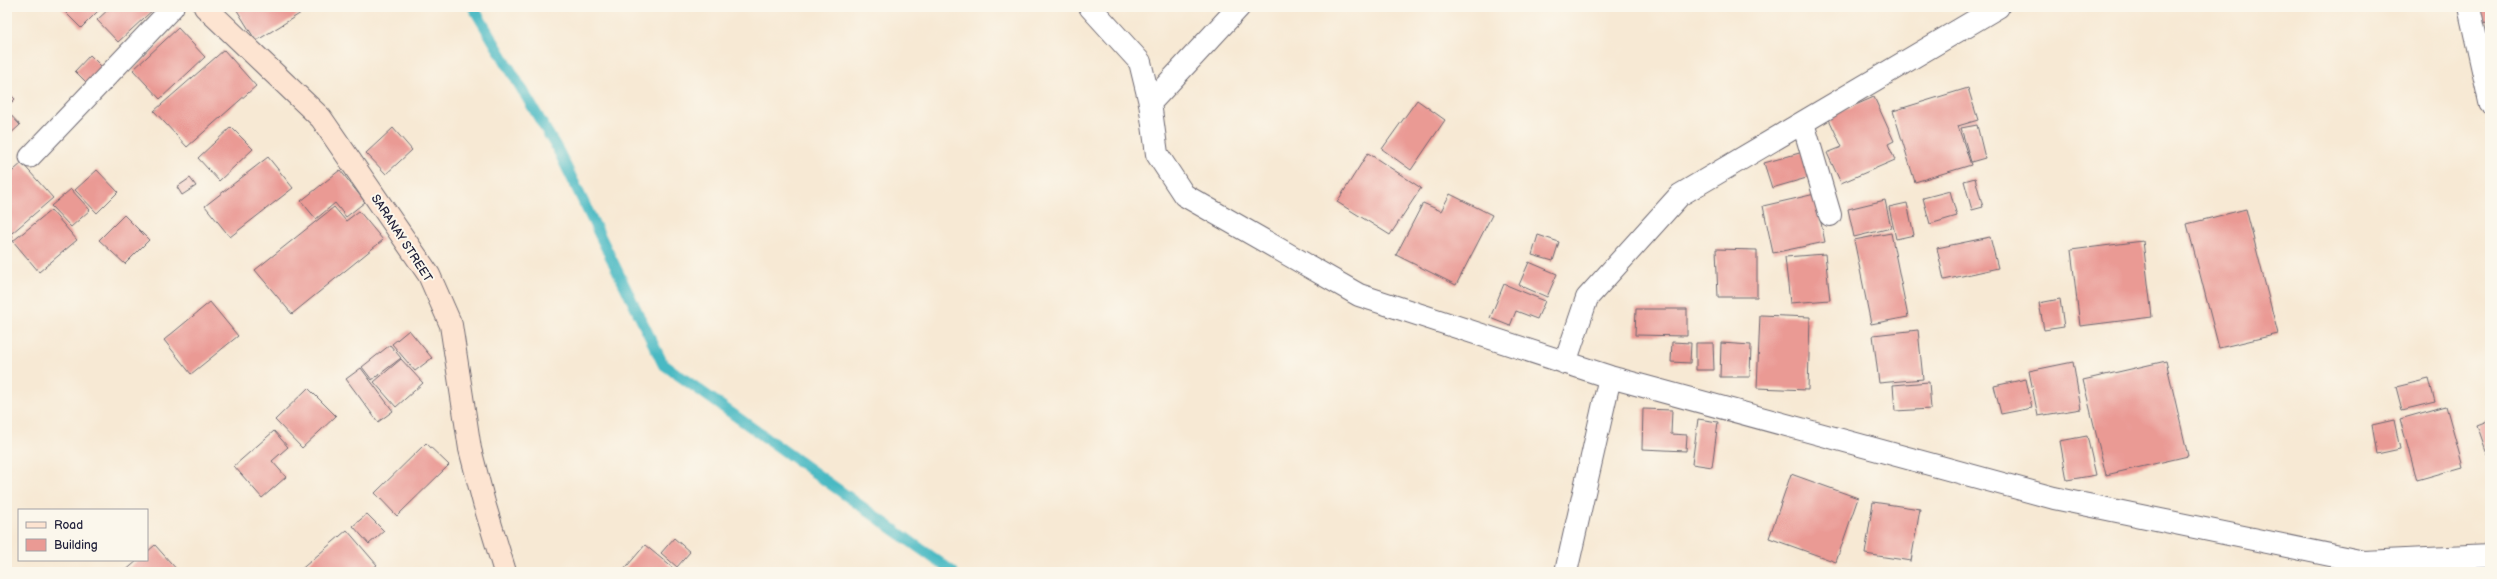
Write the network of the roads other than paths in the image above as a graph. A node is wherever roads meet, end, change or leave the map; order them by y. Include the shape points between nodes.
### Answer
1 (173, 7) edge
2 (205, 7) edge
3 (1090, 7) edge
4 (1239, 7) edge
5 (1998, 7) edge
6 (2469, 7) edge
7 (2490, 102) edge
8 (1150, 103) junction
9 (1803, 123) junction
10 (30, 157) dead end
11 (1830, 214) dead end
12 (1565, 363) junction
13 (1610, 377) junction
14 (2490, 556) edge
15 (505, 572) edge
16 (1566, 572) edge

1 - 10 lane
2 - 15 street, SARANAY STREET via 321,118 429,275 451,325 470,449
3 - 8 street via 1140,62
4 - 8 street
5 - 9 street
6 - 7 street
8 - 12 street via 1157,154 1184,195 1359,295
9 - 11 street
9 - 12 street via 1680,195 1587,298
12 - 13 street
13 - 14 street via 2054,498 2364,562
13 - 16 street

